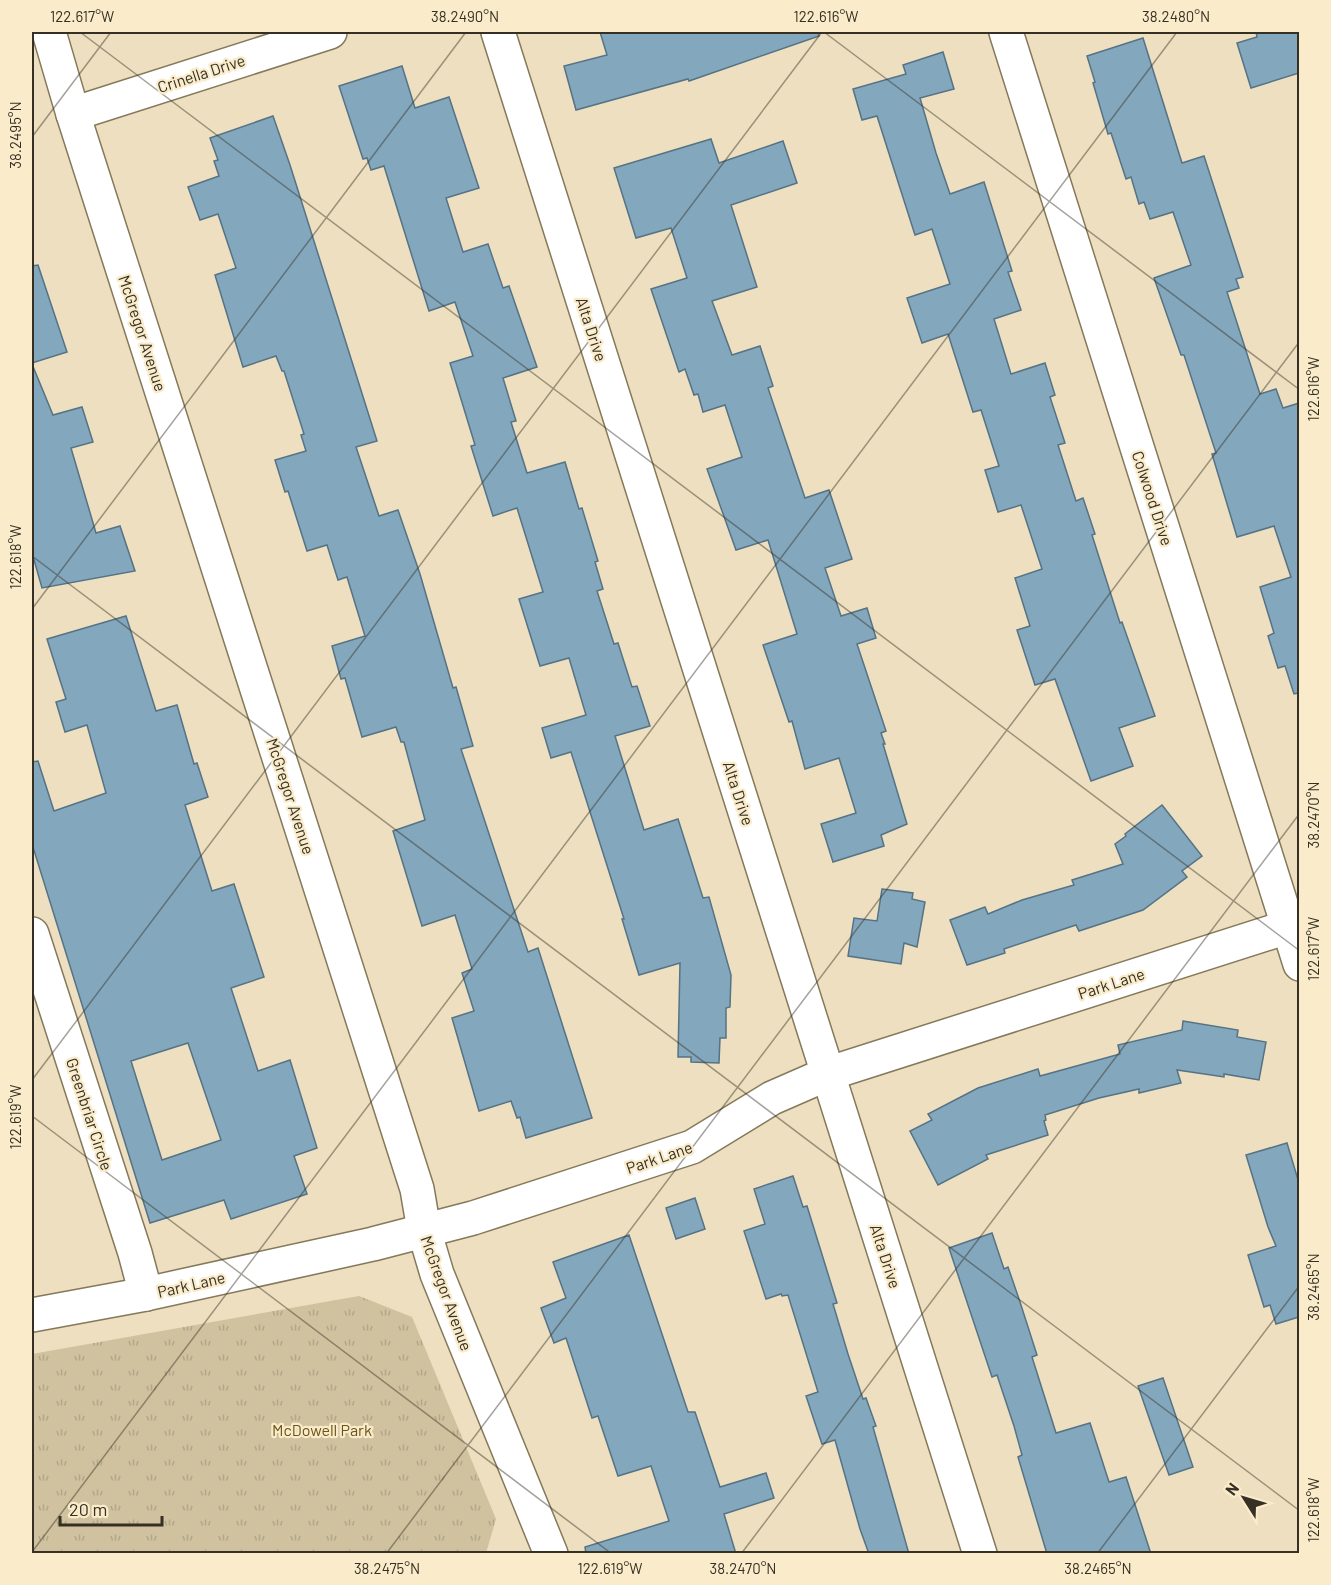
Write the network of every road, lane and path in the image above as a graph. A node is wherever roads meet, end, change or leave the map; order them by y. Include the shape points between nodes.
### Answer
1 (49, 32) edge
2 (330, 32) edge
3 (498, 32) edge
4 (1006, 32) edge
5 (73, 114) junction
6 (1294, 925) edge
7 (32, 934) edge
8 (1299, 964) edge
9 (827, 1074) junction
10 (424, 1230) junction
11 (146, 1294) junction
12 (32, 1315) edge
13 (551, 1554) edge
14 (980, 1554) edge

1 - 5 street, McGregor Avenue
2 - 5 street, Crinella Drive
3 - 9 street, Alta Drive
4 - 6 street, Colwood Drive
5 - 10 street, McGregor Avenue via 417,1190
6 - 8 street, Colwood Drive
6 - 9 street, Park Lane
7 - 11 street, Greenbriar Circle
9 - 10 street, Park Lane via 772,1098 692,1147 473,1218
9 - 14 street, Alta Drive
10 - 11 street, Park Lane
10 - 13 street, McGregor Avenue via 437,1274
11 - 12 street, Park Lane

